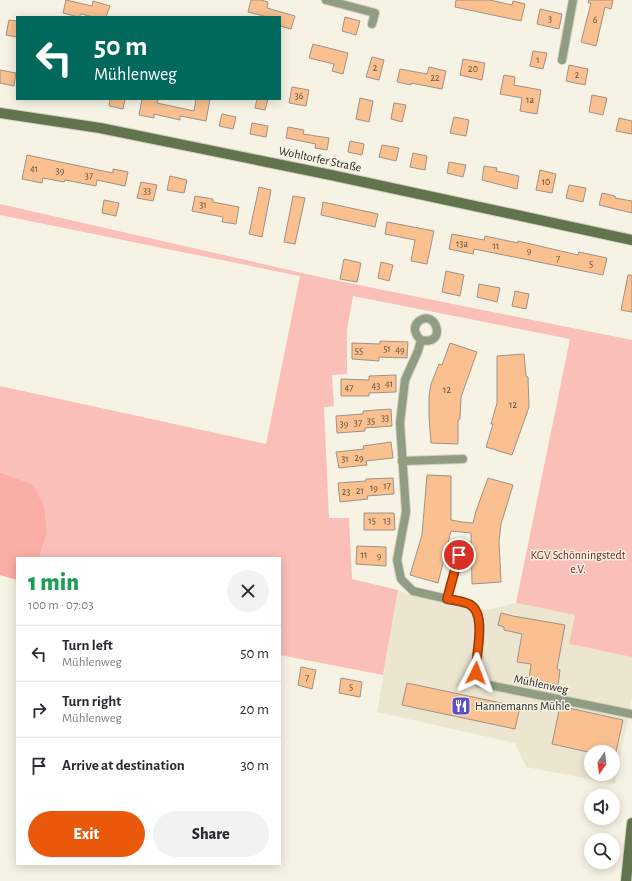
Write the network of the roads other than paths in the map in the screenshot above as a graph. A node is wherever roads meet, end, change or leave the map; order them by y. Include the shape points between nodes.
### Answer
1 (326, 0) edge
2 (573, 0) edge
3 (372, 24) dead end
4 (562, 60) dead end
5 (0, 113) edge
6 (632, 240) edge
7 (421, 340) dead end
8 (463, 458) dead end
9 (402, 460) junction
10 (459, 555) dead end
11 (447, 599) junction
12 (632, 714) edge
13 (632, 823) edge
14 (626, 881) edge

1 - 3 street via 375,13
2 - 4 street
5 - 6 street, Wohltorfer Straße via 108,130 339,176
7 - 9 street, Mühlenweg via 405,380 400,423
8 - 9 street
9 - 11 street, Mühlenweg via 406,512 397,560 402,579 413,591
10 - 11 street
11 - 12 street, Mühlenweg via 469,604 475,609 480,625 476,664 479,683
13 - 14 street

